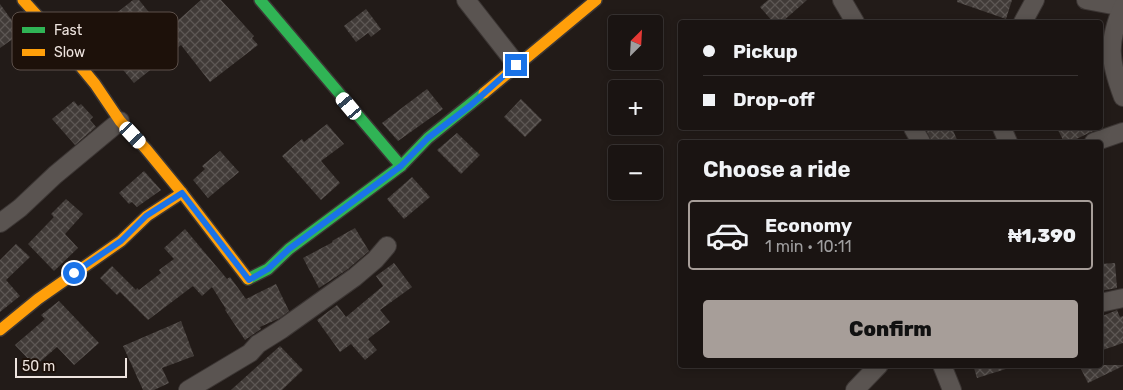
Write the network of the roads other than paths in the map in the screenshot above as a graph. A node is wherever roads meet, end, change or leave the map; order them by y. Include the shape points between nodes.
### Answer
1 (23, 0) edge
2 (260, 0) edge
3 (466, 0) edge
4 (596, 0) edge
5 (842, 0) edge
6 (1035, 0) edge
7 (1086, 0) edge
8 (1123, 7) edge
9 (34, 12) edge
10 (854, 20) edge
11 (1024, 20) edge
12 (516, 65) junction
13 (83, 70) edge
14 (1123, 97) edge
15 (120, 121) junction
16 (1123, 132) edge
17 (1100, 140) edge
18 (401, 166) junction
19 (182, 193) junction
20 (0, 222) edge
21 (387, 246) dead end
22 (1123, 298) edge
23 (1103, 302) edge
24 (0, 330) edge
25 (876, 368) edge
26 (943, 368) edge
27 (188, 390) edge
28 (855, 390) edge
29 (952, 390) edge

1 - 9 street
2 - 18 street
3 - 12 street
4 - 12 street
5 - 10 street
6 - 11 street
7 - 8 street
8 - 14 street via 1111,46 1112,65
12 - 18 street via 428,138
13 - 15 street
15 - 19 street
15 - 20 street
16 - 17 street
18 - 19 street via 289,249 268,269 249,280
19 - 24 street via 146,216 121,241
21 - 27 street via 355,277 282,330
22 - 23 street
25 - 28 street
26 - 29 street

